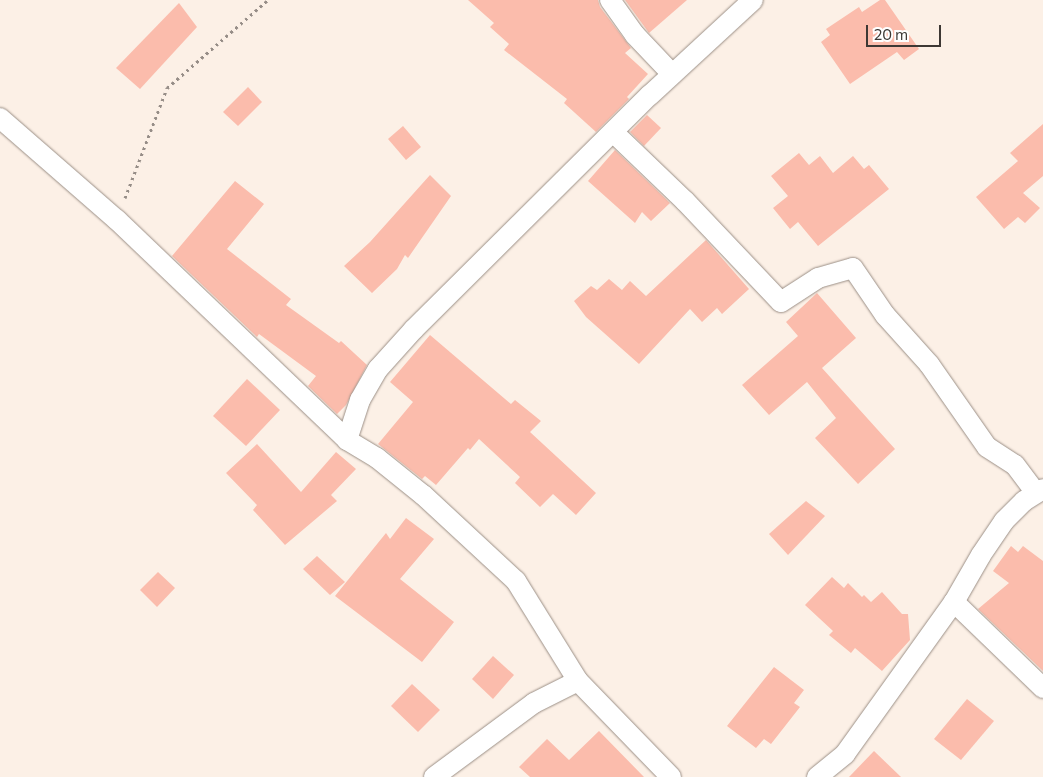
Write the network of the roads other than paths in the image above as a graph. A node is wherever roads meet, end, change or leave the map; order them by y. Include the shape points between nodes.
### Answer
1 (610, 0) edge
2 (753, 0) edge
3 (672, 74) junction
4 (0, 118) edge
5 (613, 132) junction
6 (347, 440) junction
7 (1039, 491) edge
8 (954, 602) junction
9 (578, 681) junction
10 (1043, 688) edge
11 (434, 777) edge
12 (671, 777) edge
13 (817, 777) edge

1 - 3 street via 635,35
2 - 3 street
3 - 5 street
4 - 6 street via 117,220
5 - 6 street via 414,329 378,369 360,400
5 - 7 street via 685,201 781,302 818,278 853,268 885,315 930,364 988,447 1015,465
6 - 9 street via 377,458 423,495 516,581
7 - 8 street via 1004,521
8 - 10 street
8 - 13 street via 845,754
9 - 11 street via 534,703
9 - 12 street

